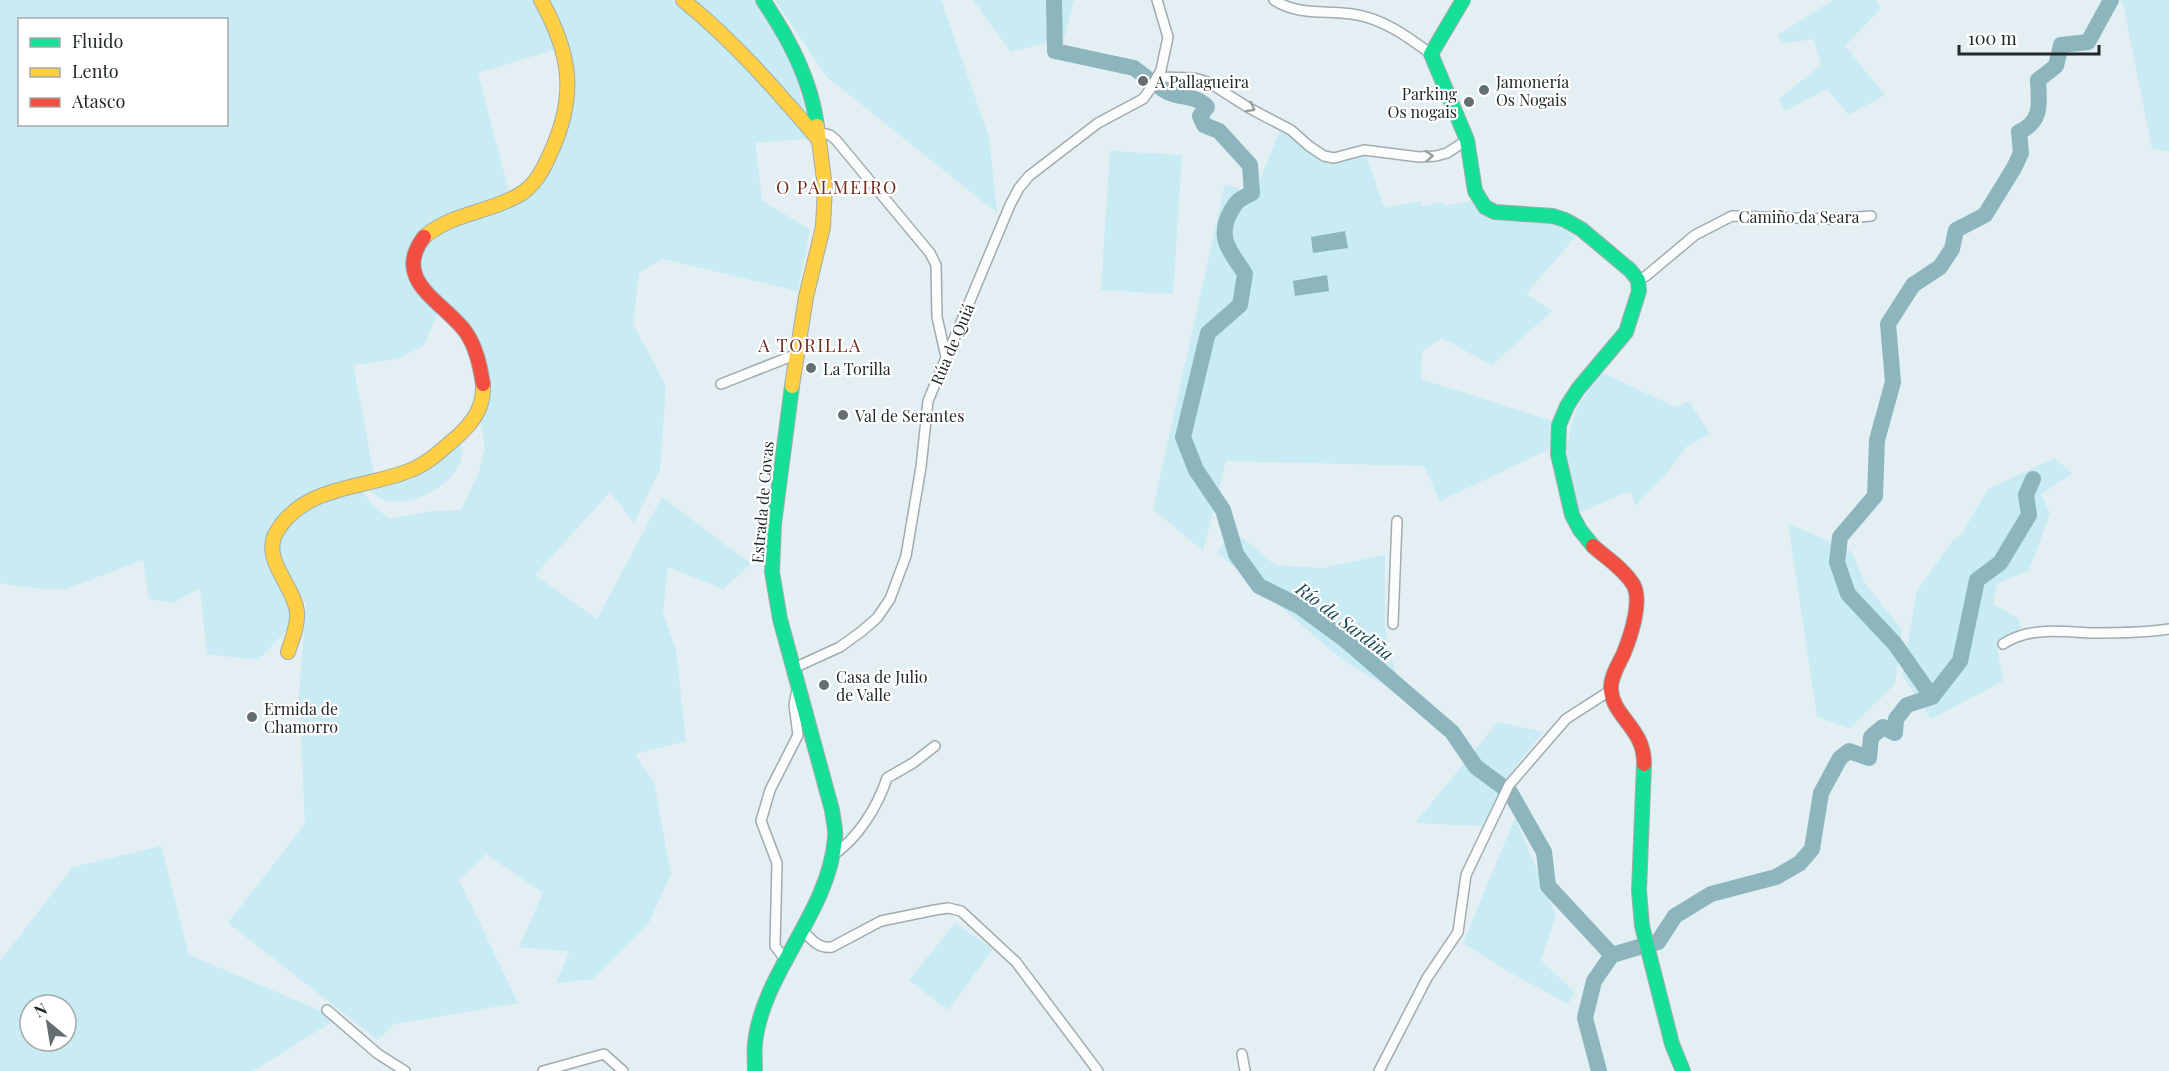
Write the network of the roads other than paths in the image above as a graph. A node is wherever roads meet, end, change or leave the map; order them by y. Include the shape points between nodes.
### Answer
1 (541, 0) edge
2 (683, 0) edge
3 (763, 0) edge
4 (1157, 0) edge
5 (1274, 0) edge
6 (1464, 0) edge
7 (1431, 54) junction
8 (1158, 77) junction
9 (818, 136) junction
10 (1467, 140) junction
11 (1871, 216) dead end
12 (1638, 280) junction
13 (797, 354) junction
14 (946, 357) junction
15 (721, 384) dead end
16 (1397, 520) dead end
17 (1393, 624) dead end
18 (2169, 629) edge
19 (2003, 644) dead end
20 (288, 652) dead end
21 (794, 668) junction
22 (798, 685) junction
23 (1611, 690) junction
24 (935, 746) dead end
25 (832, 856) junction
26 (803, 931) junction
27 (787, 962) junction
28 (327, 1010) dead end
29 (754, 1048) junction
30 (1242, 1054) dead end
31 (405, 1071) edge
32 (543, 1071) edge
33 (623, 1071) edge
34 (744, 1071) edge
35 (755, 1071) edge
36 (1098, 1071) edge
37 (1245, 1071) edge
38 (1379, 1071) edge
39 (1683, 1071) edge

1 - 20 street via 562,52 568,98 565,118 543,169 532,185 517,196 467,212 432,230 413,254 412,268 420,286 466,333 479,367 483,399 465,429 441,452 412,469 337,489 287,516 274,536 272,552 294,598 297,614
2 - 9 street via 750,60
3 - 9 street, Estrada de Covas via 804,72 812,94
4 - 8 street, Rúa de Quiá via 1168,37
5 - 7 street via 1297,10 1352,14 1386,24
6 - 7 street
7 - 10 street
8 -> 10 street via 1208,82 1292,130 1324,156 1334,158 1364,150 1436,156
8 - 14 street, Rúa de Quiá via 1143,99 1098,123 1019,188
9 - 13 street, Estrada de Covas via 825,215
9 - 14 street via 830,135 836,140 930,253 936,266 937,318
10 - 12 street via 1475,191 1485,207 1495,212 1565,220 1581,229
11 - 12 street, Camiño da Seara via 1732,216 1695,235
12 - 23 street via 1639,291 1626,332 1578,389 1559,425 1558,454 1572,515 1594,547 1634,586 1632,632
13 - 15 street
13 - 21 street, Estrada de Covas via 774,524 772,572
14 - 21 street, Rúa de Quiá via 928,401 906,556 890,599 877,618 840,647
16 - 17 street
18 - 19 street via 2124,633 2046,630
21 - 22 street, Estrada de Covas
22 - 25 street, Estrada de Covas via 832,810
22 - 27 street via 794,705 798,735 770,790 761,820 777,863 775,946
23 - 38 street via 1566,719 1509,785 1466,875 1458,932 1427,978
23 - 39 street via 1644,753 1639,891 1642,926 1672,1044
24 - 25 street via 886,778 871,814
25 - 26 street, Estrada de Covas
26 - 27 street, Estrada de Covas
26 - 36 street via 825,948 881,921 948,908 961,911 1016,962
27 - 29 street, Estrada de Covas via 761,1017
28 - 31 street via 378,1054
29 - 34 street
29 - 35 street, Estrada de Covas
30 - 37 street
32 - 33 street via 604,1054

